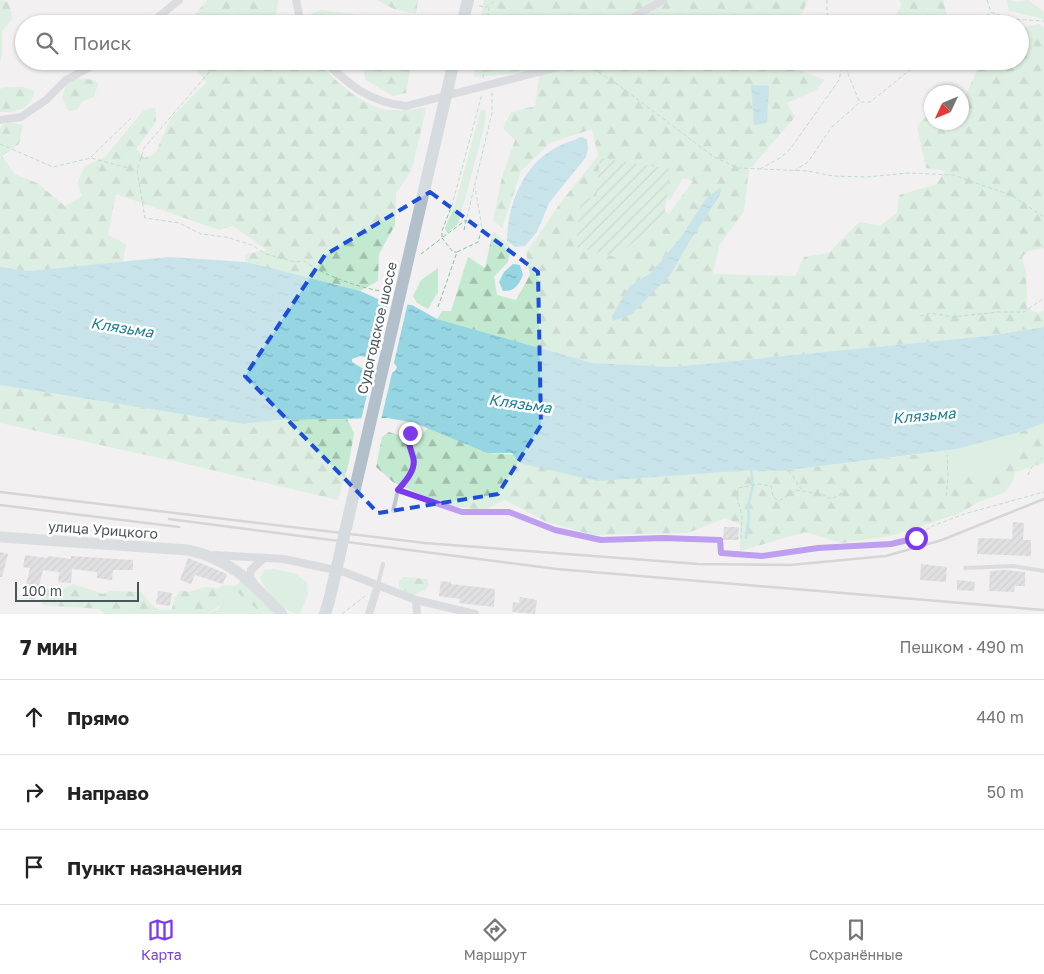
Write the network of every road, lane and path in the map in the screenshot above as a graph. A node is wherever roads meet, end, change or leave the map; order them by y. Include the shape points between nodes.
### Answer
1 (179, 0) edge
2 (296, 0) edge
3 (468, 0) edge
4 (496, 0) edge
5 (663, 0) edge
6 (827, 0) edge
7 (987, 0) edge
8 (489, 5) junction
9 (486, 7) dead end
10 (991, 12) junction
11 (161, 15) edge
12 (299, 15) edge
13 (464, 15) edge
14 (488, 15) edge
15 (637, 15) edge
16 (830, 15) edge
17 (987, 15) edge
18 (999, 15) edge
19 (1029, 20) edge
20 (1044, 21) edge
21 (84, 70) edge
22 (211, 70) edge
23 (335, 70) edge
24 (452, 70) edge
25 (484, 70) edge
26 (546, 70) edge
27 (595, 70) edge
28 (841, 70) edge
29 (846, 70) edge
30 (911, 70) edge
31 (492, 84) junction
32 (483, 86) junction
33 (860, 102) junction
34 (132, 117) dead end
35 (0, 120) edge
36 (0, 144) edge
37 (91, 158) junction
38 (760, 169) junction
39 (137, 170) junction
40 (792, 172) junction
41 (474, 186) junction
42 (1044, 217) edge
43 (466, 220) junction
44 (464, 230) dead end
45 (442, 238) junction
46 (457, 252) junction
47 (417, 258) dead end
48 (398, 290) dead end
49 (1044, 298) edge
50 (438, 307) dead end
51 (920, 316) dead end
52 (410, 433) dead end
53 (947, 455) dead end
54 (1044, 456) edge
55 (788, 471) dead end
56 (1028, 475) dead end
57 (843, 488) dead end
58 (398, 490) junction
59 (803, 491) junction
60 (1044, 492) edge
61 (946, 496) dead end
62 (393, 511) dead end
63 (0, 537) edge
64 (720, 540) junction
65 (204, 554) junction
66 (264, 558) junction
67 (383, 564) dead end
68 (964, 568) dead end
69 (1044, 571) edge
70 (378, 585) junction
71 (260, 590) junction
72 (362, 598) dead end
73 (416, 600) junction
74 (282, 614) edge
75 (325, 614) edge
76 (342, 614) edge
77 (369, 614) edge
78 (417, 614) edge
79 (474, 614) edge

1 - 11 street
2 - 12 street
3 - 13 main road, bridge
4 - 8 path
5 - 15 street
6 - 16 path
7 - 10 path
8 - 9 path
8 - 14 path
10 - 17 path
10 - 18 path
19 - 20 path
21 - 35 street via 66,80 46,100 21,117
22 - 39 path via 144,148
23 - 32 street via 365,95 385,104 406,106
24 - 75 main road, Судогодское шоссе, bridge
25 - 32 path
26 - 31 street
27 - 38 path via 714,157 738,168
28 - 38 path via 839,80 791,148
29 - 33 path
30 - 33 path via 870,102
31 - 32 street
31 - 41 path via 492,112
32 - 45 path via 482,100
33 - 40 path via 830,128 808,162
34 - 37 path
36 - 37 path via 53,167
37 - 39 path
38 - 40 path
39 - 48 path via 145,218 178,223 201,234 226,236 266,254 295,262 304,261 351,284 389,292
40 - 42 path via 850,177 908,173 953,175 1011,195
41 - 43 path
41 - 46 path via 482,228 478,242
43 - 44 path
43 - 45 path
45 - 46 path via 453,252
45 - 47 path
46 - 50 path
49 - 51 path via 1024,312 952,317 931,313
52 - 58 path via 408,446 414,459 413,469
53 - 61 path
54 - 56 path
55 - 59 path
57 - 59 path via 840,495 831,499
58 - 62 lane
58 - 64 path via 462,512 509,512 555,530 601,540
59 - 64 path via 796,490 779,501 773,497 770,486 759,484 738,488 741,539 728,537
60 - 64 path via 964,514 930,527 916,538 891,544 818,548 762,556 721,553
63 - 65 street, улица Урицкого via 188,550
65 - 66 street, улица Урицкого
65 - 71 street, улица Урицкого via 231,566
66 - 70 street via 344,572
66 - 71 street, улица Урицкого via 251,570 250,578
67 - 70 lane
68 - 69 lane via 1013,566
70 - 73 street
70 - 77 street
71 - 74 street, улица Урицкого
72 - 76 path
73 - 78 street
73 - 79 street

